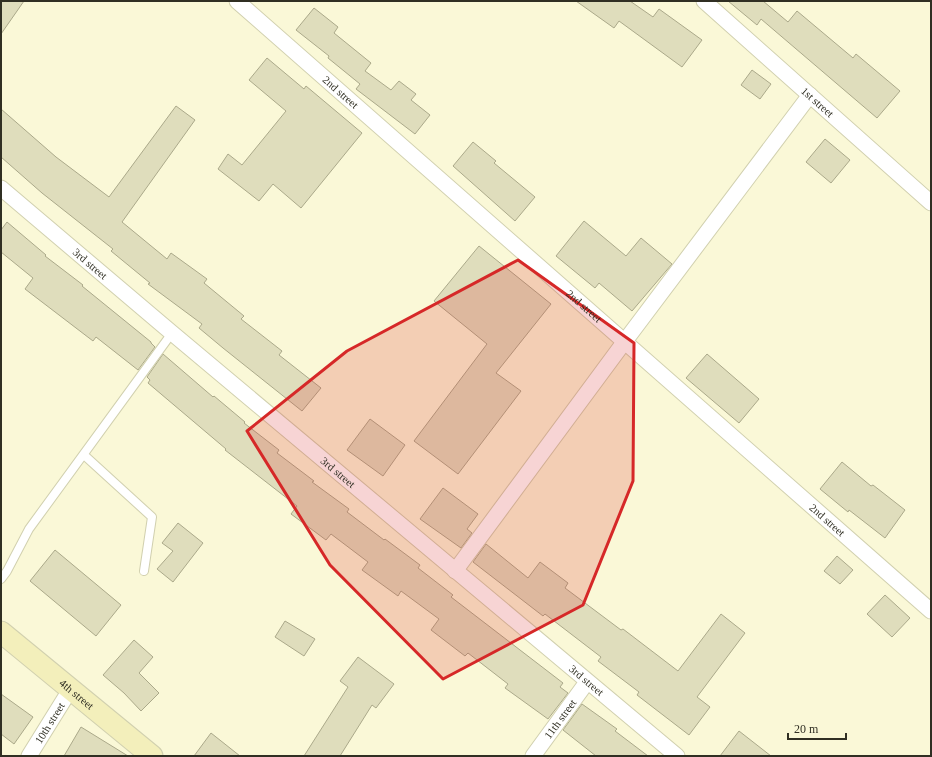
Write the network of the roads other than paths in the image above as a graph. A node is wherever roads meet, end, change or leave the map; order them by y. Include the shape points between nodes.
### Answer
1 (237, 1) edge
2 (704, 1) edge
3 (810, 95) junction
4 (1, 188) edge
5 (931, 202) edge
6 (172, 334) junction
7 (625, 341) junction
8 (84, 455) junction
9 (144, 571) dead end
10 (455, 571) junction
11 (1, 579) edge
12 (931, 611) edge
13 (1, 632) edge
14 (587, 682) junction
15 (70, 690) junction
16 (29, 756) edge
17 (152, 756) edge
18 (533, 756) edge
19 (676, 756) edge

1 - 7 street, 2nd street
2 - 3 street, 1st street
3 - 5 street, 1st street
3 - 7 street
4 - 6 street, 3rd street
6 - 8 lane
6 - 10 street, 3rd street
7 - 10 street
7 - 12 street, 2nd street
8 - 9 lane via 152,517
8 - 11 lane via 29,529
10 - 14 street, 3rd street
13 - 15 main road, 4th street
14 - 18 street, 11th street
14 - 19 street, 3rd street
15 - 16 street, 10th street
15 - 17 main road, 4th street

